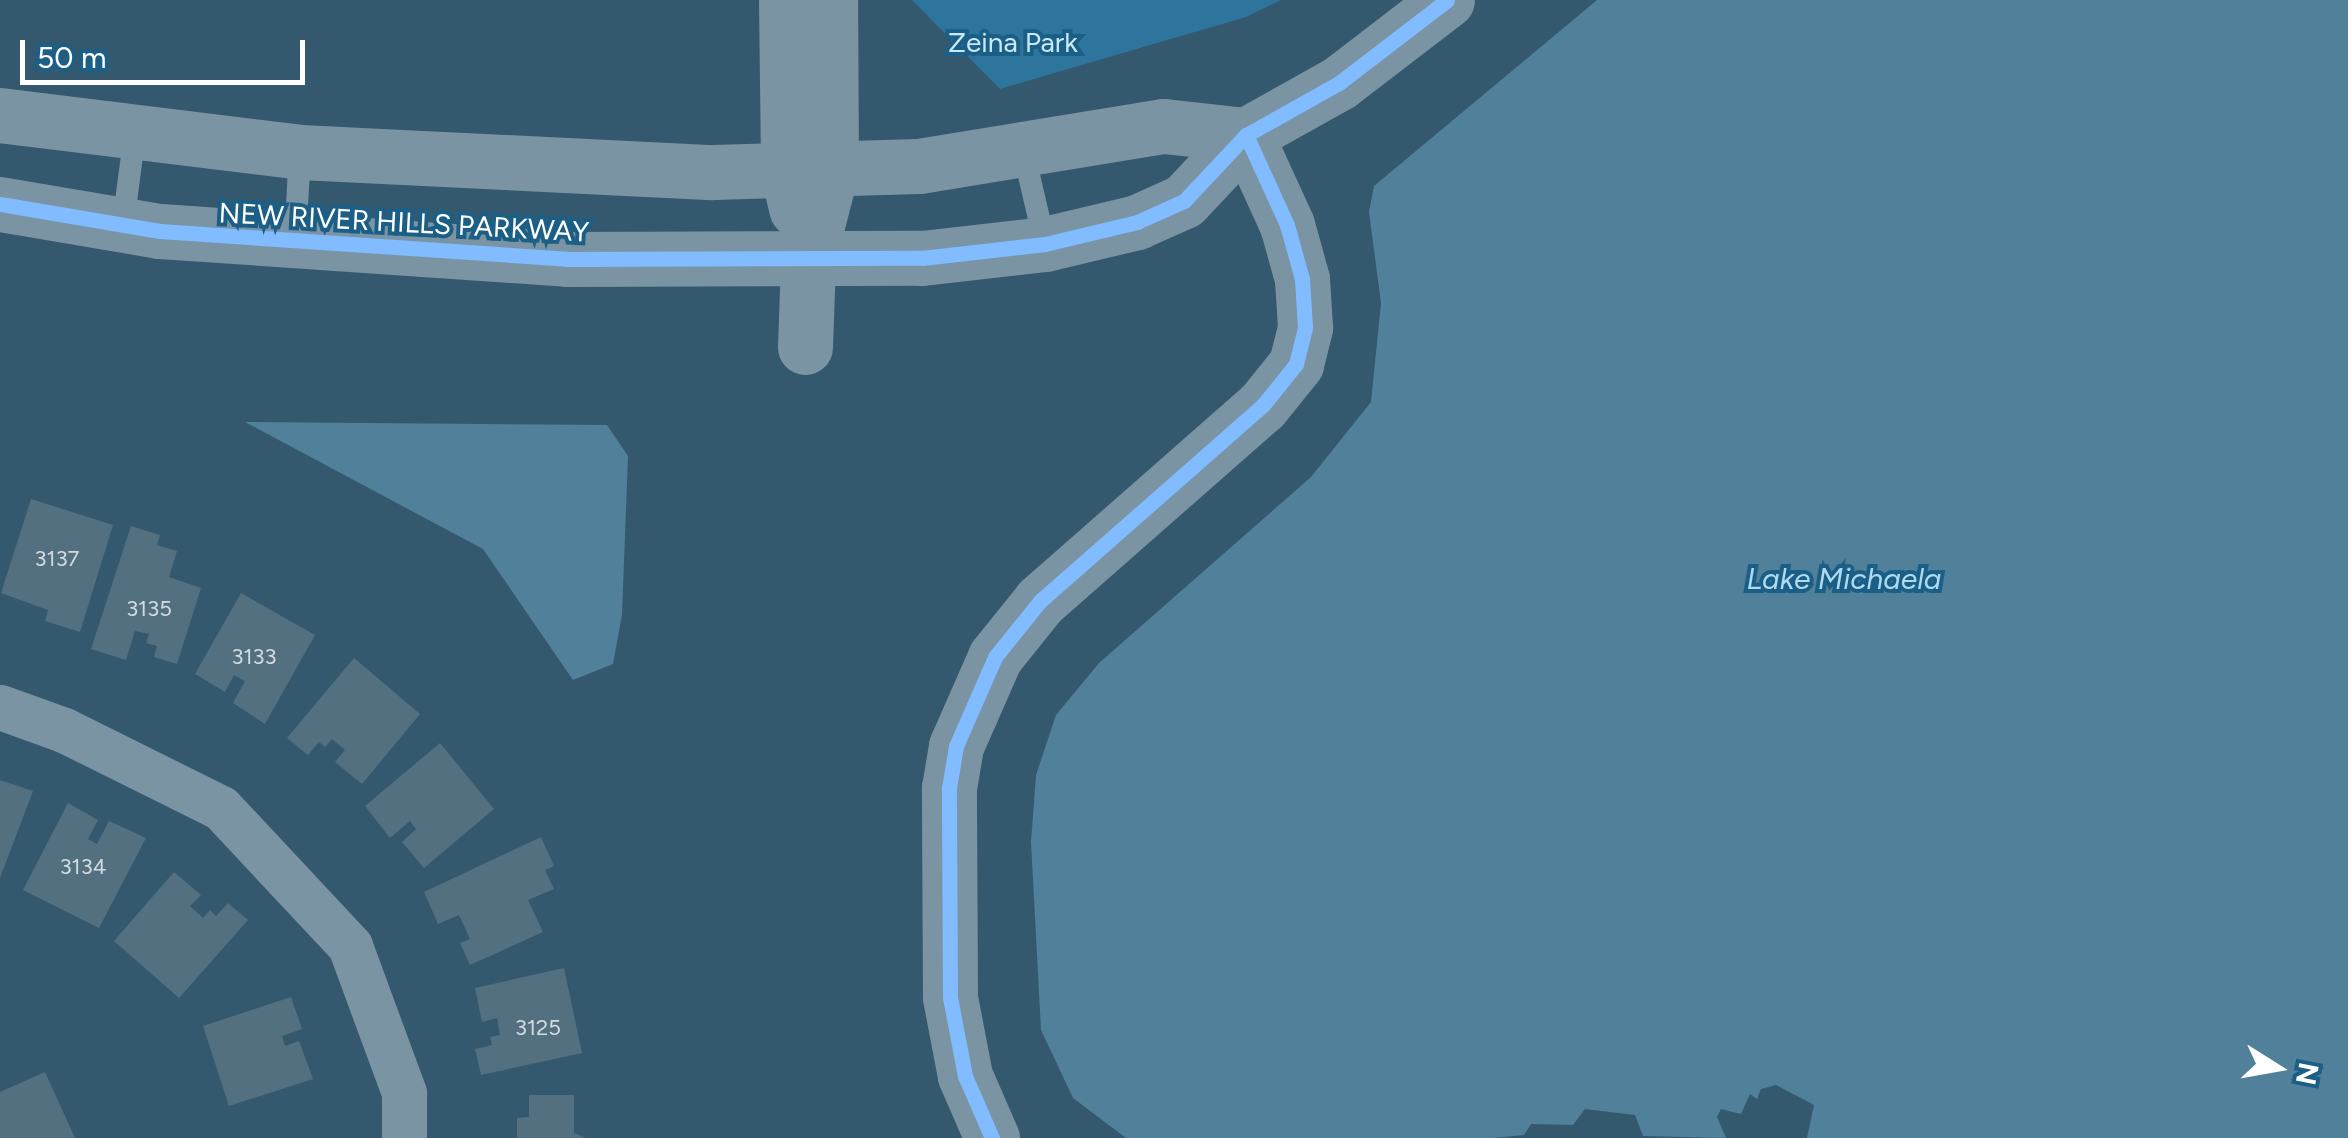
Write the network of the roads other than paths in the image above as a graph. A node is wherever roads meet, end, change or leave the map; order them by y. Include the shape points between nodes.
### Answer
1 (786, 0) edge
2 (830, 0) edge
3 (1447, 0) edge
4 (0, 116) edge
5 (135, 134) junction
6 (1246, 135) junction
7 (300, 152) junction
8 (1024, 154) junction
9 (809, 172) junction
10 (0, 204) edge
11 (123, 226) junction
12 (295, 243) junction
13 (1045, 244) junction
14 (808, 260) junction
15 (804, 347) dead end
16 (0, 707) edge
17 (404, 1138) edge
18 (992, 1138) edge

1 - 9 street
2 - 9 street
3 - 6 street, NEW RIVER HILLS PARKWAY via 1339,83
4 - 5 street
5 - 7 street
5 - 11 lane
6 - 8 street via 1164,126
6 - 13 street, NEW RIVER HILLS PARKWAY via 1184,201 1136,222
6 - 18 street via 1287,225 1302,279 1305,327 1296,364 1263,405 1040,600 995,657 956,746 949,788 950,997 965,1076
7 - 9 street
7 - 12 lane
8 - 9 street
8 - 13 lane
9 - 14 street
10 - 11 street, NEW RIVER HILLS PARKWAY
11 - 12 street, NEW RIVER HILLS PARKWAY
12 - 14 street, NEW RIVER HILLS PARKWAY via 567,259
13 - 14 street, NEW RIVER HILLS PARKWAY via 922,258
14 - 15 street
16 - 17 street via 64,730 221,808 350,946 404,1093

